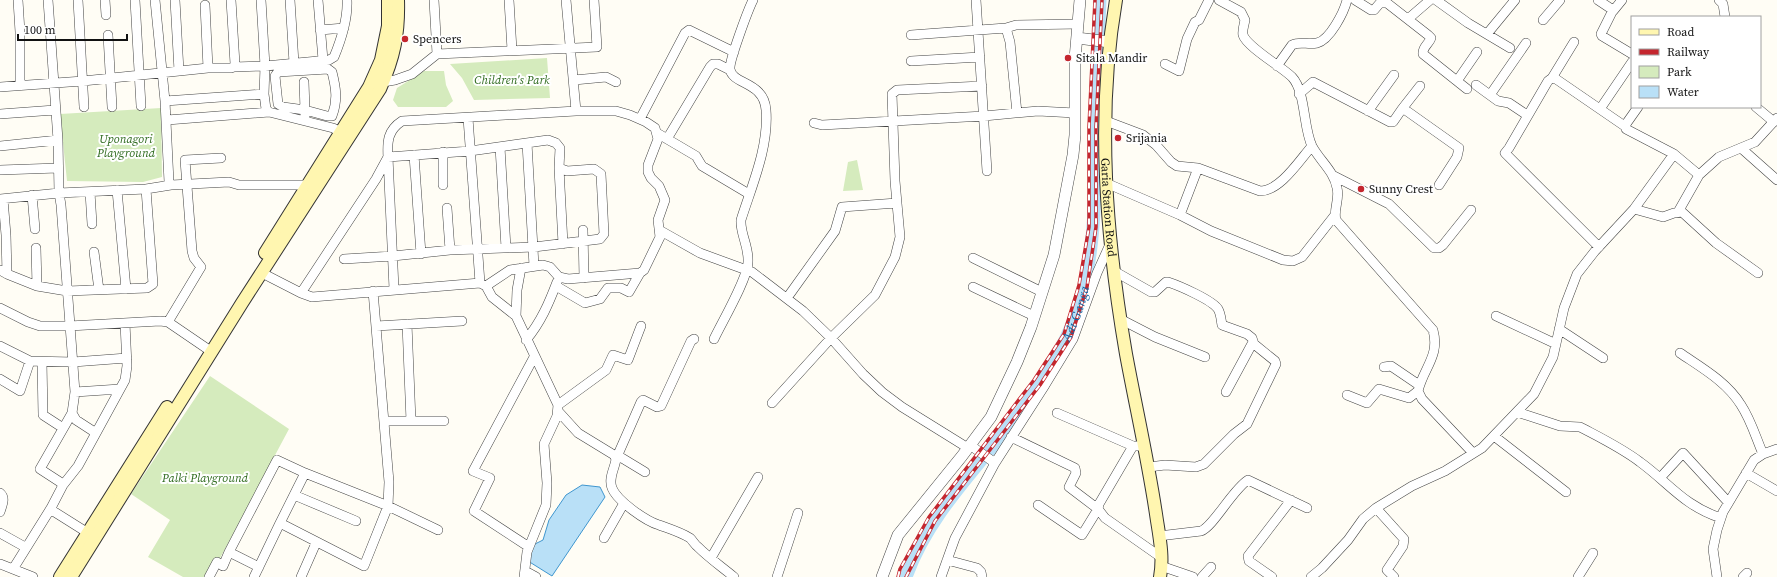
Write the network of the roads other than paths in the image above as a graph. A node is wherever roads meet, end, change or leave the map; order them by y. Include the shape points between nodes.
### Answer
1 (18, 0) edge
2 (48, 0) edge
3 (78, 0) edge
4 (105, 0) edge
5 (135, 0) edge
6 (155, 0) edge
7 (175, 0) edge
8 (230, 0) edge
9 (261, 0) edge
10 (290, 0) edge
11 (318, 0) edge
12 (347, 0) edge
13 (388, 0) edge
14 (398, 0) edge
15 (434, 0) edge
16 (509, 0) edge
17 (566, 0) edge
18 (594, 0) edge
19 (753, 0) edge
20 (976, 0) edge
21 (1080, 0) edge
22 (1116, 0) edge
23 (1209, 0) edge
24 (1219, 0) edge
25 (1347, 0) edge
26 (1356, 0) edge
27 (1430, 0) edge
28 (1436, 0) edge
29 (1515, 0) edge
30 (1560, 0) edge
31 (1598, 0) edge
32 (1622, 0) edge
33 (1719, 0) edge
34 (205, 5) dead end
35 (1613, 11) junction
36 (106, 15) dead end
37 (1725, 16) edge
38 (1408, 19) junction
39 (1543, 20) dead end
40 (1078, 24) junction
41 (344, 28) junction
42 (1006, 28) junction
43 (320, 30) junction
44 (978, 30) junction
45 (1487, 34) junction
46 (108, 35) dead end
47 (911, 35) dead end
48 (1077, 38) junction
49 (1110, 42) junction
50 (1574, 42) dead end
51 (1526, 43) dead end
52 (570, 47) junction
53 (1510, 48) dead end
54 (512, 50) junction
55 (734, 52) junction
56 (1477, 52) dead end
57 (1631, 53) edge
58 (437, 54) junction
59 (980, 57) junction
60 (323, 60) junction
61 (911, 61) dead end
62 (294, 63) junction
63 (1631, 63) edge
64 (1165, 64) dead end
65 (265, 66) junction
66 (1277, 66) junction
67 (234, 67) junction
68 (208, 68) junction
69 (730, 70) junction
70 (179, 71) junction
71 (162, 72) junction
72 (1394, 75) dead end
73 (138, 76) junction
74 (110, 78) junction
75 (1552, 78) junction
76 (574, 80) junction
77 (83, 81) junction
78 (1457, 81) junction
79 (304, 82) dead end
80 (383, 82) junction
81 (616, 82) dead end
82 (54, 84) junction
83 (20, 85) junction
84 (1476, 85) dead end
85 (982, 86) junction
86 (1420, 86) dead end
87 (0, 88) edge
88 (1467, 89) dead end
89 (264, 94) junction
90 (1299, 94) junction
91 (1490, 95) junction
92 (165, 101) junction
93 (141, 106) dead end
94 (112, 107) dead end
95 (84, 108) dead end
96 (1637, 108) edge
97 (1757, 108) edge
98 (1402, 109) junction
99 (1600, 109) junction
100 (55, 110) junction
101 (305, 110) junction
102 (1368, 110) junction
103 (576, 111) junction
104 (270, 112) junction
105 (1018, 113) junction
106 (1075, 113) junction
107 (0, 114) edge
108 (1528, 115) junction
109 (984, 116) junction
110 (468, 118) junction
111 (640, 119) junction
112 (166, 120) junction
113 (305, 120) junction
114 (1775, 120) edge
115 (892, 121) junction
116 (1106, 122) junction
117 (814, 123) dead end
118 (1626, 127) junction
119 (657, 133) junction
120 (345, 134) junction
121 (667, 139) junction
122 (58, 140) junction
123 (527, 143) junction
124 (0, 146) edge
125 (1312, 146) junction
126 (500, 147) junction
127 (1741, 148) junction
128 (470, 151) junction
129 (443, 152) junction
130 (1674, 154) junction
131 (414, 155) junction
132 (388, 157) junction
133 (221, 158) dead end
134 (58, 168) junction
135 (559, 168) junction
136 (1198, 168) junction
137 (0, 170) edge
138 (987, 171) dead end
139 (1699, 175) junction
140 (1334, 176) junction
141 (1777, 180) edge
142 (1106, 183) junction
143 (188, 184) junction
144 (171, 185) junction
145 (308, 185) junction
146 (443, 185) dead end
147 (1439, 186) dead end
148 (146, 189) junction
149 (117, 190) junction
150 (90, 192) junction
151 (59, 193) junction
152 (749, 194) junction
153 (32, 195) junction
154 (1, 199) edge
155 (897, 203) junction
156 (447, 208) dead end
157 (1634, 209) junction
158 (1471, 210) dead end
159 (1678, 212) junction
160 (1180, 215) junction
161 (1335, 215) junction
162 (292, 219) junction
163 (92, 224) dead end
164 (35, 229) dead end
165 (583, 230) dead end
166 (661, 231) junction
167 (3, 234) edge
168 (583, 241) junction
169 (1111, 241) junction
170 (563, 244) junction
171 (534, 247) junction
172 (1599, 247) junction
173 (36, 248) dead end
174 (506, 248) junction
175 (450, 250) junction
176 (478, 250) junction
177 (94, 252) dead end
178 (420, 254) junction
179 (393, 256) junction
180 (344, 258) dead end
181 (973, 258) dead end
182 (534, 266) junction
183 (521, 268) junction
184 (748, 270) junction
185 (1114, 271) junction
186 (3, 272) edge
187 (1758, 272) dead end
188 (262, 273) junction
189 (640, 274) junction
190 (559, 277) junction
191 (584, 278) junction
192 (483, 285) junction
193 (37, 286) junction
194 (556, 286) junction
195 (973, 287) dead end
196 (126, 289) junction
197 (394, 289) junction
198 (99, 290) junction
199 (67, 291) junction
200 (373, 291) junction
201 (1042, 292) junction
202 (301, 293) junction
203 (787, 298) junction
204 (0, 308) edge
205 (516, 316) junction
206 (1034, 316) junction
207 (1496, 316) dead end
208 (1122, 320) junction
209 (462, 321) dead end
210 (168, 322) junction
211 (125, 323) junction
212 (407, 324) junction
213 (69, 326) junction
214 (376, 326) junction
215 (641, 326) dead end
216 (1559, 329) junction
217 (831, 338) junction
218 (694, 339) dead end
219 (714, 339) dead end
220 (526, 340) junction
221 (1253, 342) junction
222 (1556, 344) junction
223 (0, 346) edge
224 (208, 350) junction
225 (1680, 353) dead end
226 (534, 357) junction
227 (126, 358) junction
228 (1205, 358) dead end
229 (1603, 358) dead end
230 (30, 362) junction
231 (42, 362) junction
232 (73, 362) junction
233 (1384, 367) dead end
234 (0, 379) edge
235 (1419, 388) junction
236 (120, 389) junction
237 (75, 392) junction
238 (1226, 392) dead end
239 (1347, 395) dead end
240 (772, 403) dead end
241 (558, 408) junction
242 (1517, 412) junction
243 (72, 413) junction
244 (1057, 413) dead end
245 (384, 421) junction
246 (411, 421) junction
247 (444, 421) dead end
248 (63, 428) junction
249 (96, 433) junction
250 (1494, 436) junction
251 (1011, 437) junction
252 (969, 446) junction
253 (1139, 446) junction
254 (1777, 449) edge
255 (1473, 453) junction
256 (1763, 454) junction
257 (617, 457) junction
258 (995, 463) junction
259 (1149, 467) junction
260 (645, 472) dead end
261 (305, 473) junction
262 (1746, 473) junction
263 (758, 477) dead end
264 (1660, 478) junction
265 (63, 485) junction
266 (1777, 491) edge
267 (0, 492) edge
268 (1566, 492) dead end
269 (294, 495) junction
270 (1291, 500) junction
271 (113, 501) junction
272 (1728, 502) junction
273 (624, 503) junction
274 (1038, 505) dead end
275 (388, 506) junction
276 (51, 508) junction
277 (1307, 508) dead end
278 (1376, 508) junction
279 (1098, 509) junction
280 (0, 512) edge
281 (798, 513) dead end
282 (1721, 518) junction
283 (356, 522) dead end
284 (280, 523) junction
285 (438, 530) dead end
286 (0, 533) edge
287 (88, 533) junction
288 (1159, 536) junction
289 (604, 538) dead end
290 (316, 543) junction
291 (25, 547) junction
292 (529, 547) junction
293 (229, 552) junction
294 (1593, 553) dead end
295 (711, 558) junction
296 (947, 560) junction
297 (0, 564) edge
298 (259, 566) junction
299 (1161, 567) edge
300 (1211, 567) dead end
301 (723, 568) junction
302 (13, 569) junction
303 (524, 574) edge
304 (33, 577) edge
305 (60, 577) edge
306 (71, 577) edge
307 (209, 577) edge
308 (254, 577) edge
309 (301, 577) edge
310 (536, 577) edge
311 (718, 577) edge
312 (734, 577) edge
313 (777, 577) edge
314 (882, 577) edge
315 (941, 577) edge
316 (982, 577) edge
317 (1193, 577) edge
318 (1202, 577) edge
319 (1272, 577) edge
320 (1311, 577) edge
321 (1394, 577) edge
322 (1578, 577) edge
323 (1717, 577) edge

1 - 83 street
2 - 82 street
3 - 77 street
4 - 36 street
5 - 73 street
6 - 71 street
7 - 70 street
8 - 67 street
9 - 65 street
10 - 62 street
11 - 43 street
12 - 41 street
13 - 120 main road via 388,26 381,60
14 - 80 main road via 398,36 394,55
15 - 58 street
16 - 54 street
17 - 52 street
18 - 52 street via 597,47
19 - 55 street
20 - 44 street
21 - 40 street
22 - 49 main road, Garia Station Road
23 - 64 street via 1187,39 1179,71
24 - 66 street via 1241,12 1245,20 1244,37
25 - 66 street via 1333,29 1323,40 1317,43 1300,42 1292,45
26 - 38 street via 1371,10 1380,3 1388,3
27 - 38 street
28 - 45 street
29 - 45 street
30 - 39 street
31 - 35 street via 1611,7
32 - 35 street
33 - 37 street via 1723,4
34 - 68 street
35 - 57 street via 1601,34
38 - 78 street via 1431,38 1423,54
40 - 42 street via 1016,25
40 - 48 street
41 - 43 street
41 - 60 street via 334,57
42 - 44 street
42 - 105 street via 1010,42
43 - 60 street
44 - 47 street
44 - 59 street
45 - 53 street
46 - 74 street
48 - 49 street
48 - 106 street
49 - 116 main road, Garia Station Road
50 - 75 street
51 - 91 street
52 - 54 street
52 - 76 street
54 - 58 street
55 - 69 street
55 - 111 street via 689,30
56 - 78 street
58 - 80 street via 412,74
59 - 61 street
59 - 85 street
60 - 62 street
62 - 65 street
63 - 99 street
65 - 67 street
65 - 89 street
66 - 90 street via 1292,77
67 - 68 street
68 - 70 street
69 - 121 street via 718,64 710,67
69 - 152 street via 738,79 763,94 766,110 765,136
70 - 71 street
71 - 73 street
71 - 92 street
72 - 102 street
73 - 74 street
73 - 93 street
74 - 77 street
74 - 94 street
75 - 99 street via 1556,78
75 - 108 street
76 - 81 street via 606,77
76 - 103 street
77 - 82 street
77 - 95 street
78 - 88 street
79 - 101 street
80 - 120 main road
82 - 83 street
82 - 100 street
83 - 87 street
84 - 91 street
85 - 109 street
85 - 115 street via 894,91 891,98
86 - 98 street
89 - 92 street
89 - 104 street via 266,109
90 - 102 street via 1313,82
90 - 125 street
91 - 108 street
92 - 112 street
96 - 118 street
97 - 114 street
98 - 102 street via 1393,122
98 - 147 street via 1459,148 1457,157
99 - 118 street
100 - 107 street
100 - 122 street
101 - 101 street via 278,104 278,72 328,69 332,72 337,94 332,116
101 - 113 street
103 - 110 street
103 - 111 street via 616,111
104 - 112 street
104 - 113 street
105 - 106 street
105 - 109 street
106 - 201 street via 1069,180 1054,255
108 - 172 street via 1504,153
109 - 115 street
109 - 138 street
110 - 128 street
110 - 132 street via 402,121 395,126 387,141
111 - 119 street via 655,128
112 - 144 street
113 - 120 street
114 - 127 street via 1755,142
115 - 117 street via 822,125
115 - 155 street
116 - 136 street via 1143,135 1177,166
116 - 142 main road, Garia Station Road
118 - 130 street
119 - 121 street
119 - 166 street via 658,139 648,165 650,178 659,186 665,200 658,220
120 - 145 main road
120 - 162 main road
121 - 152 street via 696,156 702,166
122 - 124 street
122 - 134 street
123 - 126 street
123 - 135 street via 548,140 556,143 560,148
123 - 171 street
125 - 136 street via 1276,187 1268,191 1260,191
125 - 140 street
126 - 128 street
126 - 174 street
127 - 139 street via 1719,157
127 - 141 street
128 - 129 street
128 - 176 street
129 - 131 street
129 - 146 street
130 - 139 street
130 - 157 street
131 - 132 street
131 - 178 street
132 - 179 street
132 - 202 street
133 - 143 street via 185,160
134 - 137 street
134 - 151 street
135 - 168 street via 567,171 594,169 601,174 604,234 600,239
135 - 170 street
136 - 160 street
139 - 159 street
140 - 158 street via 1389,204 1434,248 1443,245
140 - 161 street via 1339,198
142 - 160 street
142 - 169 main road, Garia Station Road
143 - 144 street
143 - 145 street via 229,182 239,185
143 - 210 street via 193,255 202,267
144 - 148 street
145 - 162 main road
148 - 149 street
148 - 196 street via 153,284 148,288
149 - 150 street
149 - 196 street
150 - 151 street
150 - 163 street
151 - 153 street
151 - 199 street
152 - 184 street via 740,228 748,250
153 - 154 street
153 - 164 street
154 - 167 street
155 - 203 street via 842,207 835,231
155 - 217 street via 899,246 887,275 875,295
156 - 175 street
157 - 159 street via 1663,217
157 - 172 street
159 - 187 street via 1682,212 1716,243
160 - 161 street via 1211,231 1283,260 1294,261 1302,257
161 - 235 street via 1336,220 1433,330 1435,349
162 - 188 main road
162 - 224 main road
165 - 168 street
166 - 184 street via 700,253
166 - 189 street via 648,264
167 - 186 street
168 - 170 street
168 - 191 street
169 - 185 main road, Garia Station Road
169 - 251 street via 1096,273 1073,339
170 - 171 street
171 - 174 street
171 - 182 street
172 - 216 street via 1577,274
173 - 193 street
174 - 176 street
175 - 176 street
175 - 178 street
176 - 192 street
177 - 198 street
178 - 179 street
179 - 180 street
179 - 197 street
181 - 201 street
182 - 183 street
182 - 190 street via 550,267
183 - 192 street via 510,270
183 - 205 street
184 - 203 street
184 - 219 street
185 - 208 main road, Garia Station Road
185 - 221 street, Garia Station Road via 1151,292 1155,292 1168,282 1195,293 1215,306 1222,324 1248,334
186 - 193 street
188 - 202 street
188 - 224 main road
189 - 191 street
189 - 194 street via 630,292 620,288 608,288 600,299 585,303
190 - 191 street
190 - 194 street
192 - 197 street
192 - 205 street via 492,297
193 - 199 street
194 - 220 street via 538,325
195 - 206 street
196 - 198 street
197 - 200 street
198 - 199 street
199 - 213 street
200 - 202 street via 312,297
200 - 214 street
201 - 206 street
203 - 217 street
204 - 213 street via 40,326
205 - 220 street
206 - 252 street via 1017,362 991,417
207 - 222 street
208 - 228 street
208 - 253 main road, Garia Station Road
209 - 212 street
210 - 211 street
210 - 224 street
211 - 213 street
211 - 227 street
212 - 214 street
212 - 246 street
213 - 232 street
214 - 245 street
215 - 241 street via 628,360 613,355 606,370
216 - 222 street
216 - 229 street
217 - 240 street
217 - 252 street via 863,374 892,399
218 - 257 street via 660,406 644,400 641,402
220 - 226 street
221 - 238 street
221 - 259 street, Garia Station Road via 1275,360 1276,364 1247,424 1204,464 1196,467
222 - 242 street via 1553,357 1534,394
223 - 230 street
224 - 271 main road
225 - 256 street via 1715,377 1734,395 1742,406
226 - 241 street
226 - 292 street via 472,471 490,478 474,511
227 - 232 street
227 - 236 street via 127,373
230 - 231 street
230 - 234 street via 20,391
231 - 232 street
231 - 248 street via 43,415
232 - 237 street
233 - 235 street via 1391,366
235 - 239 street via 1408,398 1379,389 1367,403
235 - 255 street via 1422,399
236 - 237 street
236 - 249 street
237 - 243 street
241 - 257 street via 578,433
241 - 292 street via 544,444 546,505
242 - 250 street
242 - 264 street via 1560,426 1580,427 1634,458
243 - 248 street
243 - 249 street via 76,420
244 - 253 street
245 - 246 street
245 - 275 street via 389,482
246 - 247 street
248 - 265 street via 40,469
249 - 265 street via 78,466
250 - 255 street
250 - 268 street
251 - 258 street
251 - 279 street via 1075,468 1076,473 1069,487
252 - 258 street
252 - 314 street via 898,535
253 - 259 main road, Garia Station Road
253 - 279 street
254 - 256 street
255 - 278 street
256 - 262 street via 1754,460
257 - 260 street
257 - 273 street via 611,475 611,488
258 - 296 street via 955,538
259 - 288 main road, Garia Station Road
261 - 269 street
261 - 275 street
261 - 293 street via 277,460
262 - 266 street
262 - 272 street
263 - 295 street
264 - 272 street via 1684,453
264 - 282 street via 1693,506
265 - 276 street
267 - 280 street via 3,499
269 - 283 street
269 - 284 street
270 - 277 street
270 - 288 street via 1247,480 1206,529
270 - 319 street via 1248,556 1249,561
271 - 287 main road
271 - 306 main road
272 - 282 street
273 - 289 street
273 - 295 street via 658,525 676,530 692,539
274 - 279 street via 1082,535
275 - 285 street
275 - 290 street via 364,566
276 - 287 street
276 - 291 street
278 - 320 street
278 - 321 street via 1404,538 1403,546 1387,570
279 - 299 street
281 - 313 street
282 - 323 street via 1713,549
284 - 290 street
284 - 298 street
286 - 291 street
287 - 305 main road
288 - 299 main road, Garia Station Road
290 - 309 street
291 - 302 street
292 - 303 street
293 - 298 street
293 - 307 street via 223,566 216,562
294 - 322 street
295 - 301 street
296 - 315 street
296 - 316 street via 977,568
297 - 302 street
298 - 308 street
299 - 317 street
300 - 318 street
301 - 311 street
301 - 312 street
302 - 304 street
303 - 310 street

